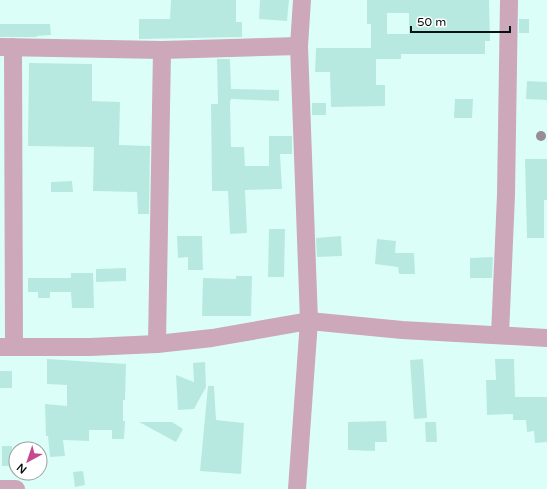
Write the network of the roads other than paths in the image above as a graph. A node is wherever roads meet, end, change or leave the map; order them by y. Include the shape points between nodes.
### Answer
1 (302, 0) edge
2 (509, 0) edge
3 (299, 46) junction
4 (6, 47) edge
5 (162, 50) junction
6 (309, 321) junction
7 (500, 335) junction
8 (547, 338) edge
9 (157, 344) junction
10 (7, 347) edge
11 (0, 489) edge
12 (16, 489) edge
13 (297, 489) edge

1 - 3 street
2 - 7 street via 506,195
3 - 5 street
3 - 6 street
4 - 5 street
4 - 10 street
5 - 9 street
6 - 7 street via 402,330
6 - 9 street via 212,338
6 - 13 street
7 - 8 street
9 - 10 street
11 - 12 street

